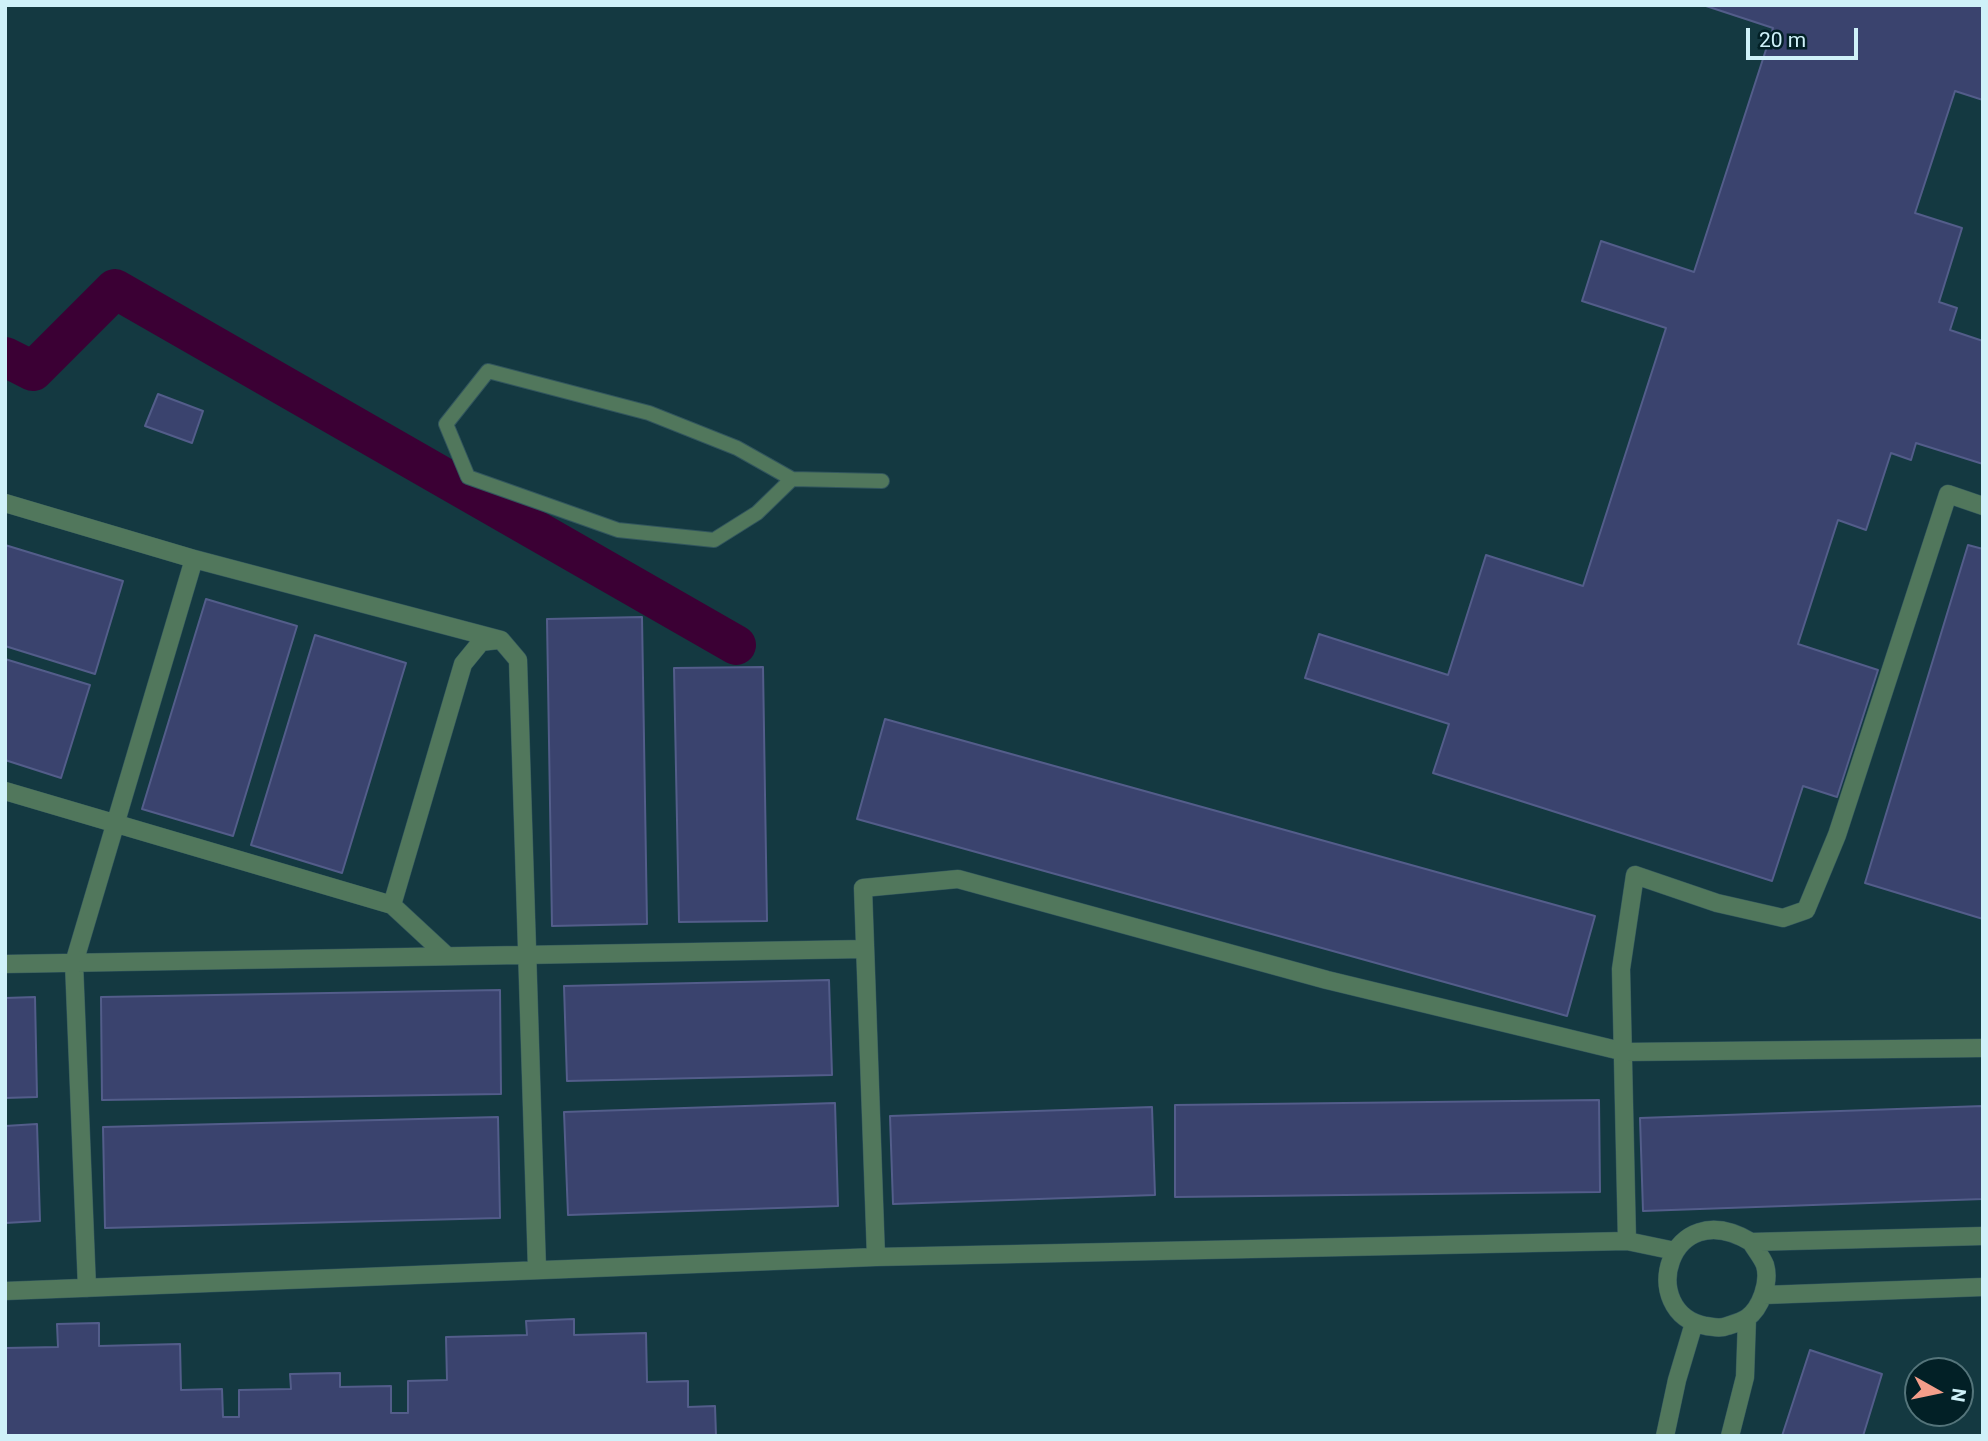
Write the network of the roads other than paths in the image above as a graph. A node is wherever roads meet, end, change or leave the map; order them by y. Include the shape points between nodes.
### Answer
1 (792, 479) junction
2 (882, 481) dead end
3 (5, 503) edge
4 (1983, 506) edge
5 (194, 559) junction
6 (501, 640) junction
7 (5, 791) edge
8 (114, 823) junction
9 (392, 905) junction
10 (865, 950) junction
11 (525, 954) junction
12 (447, 956) junction
13 (74, 962) junction
14 (5, 964) edge
15 (1983, 1048) edge
16 (1625, 1052) junction
17 (1983, 1236) edge
18 (1627, 1241) junction
19 (1751, 1242) junction
20 (1675, 1251) junction
21 (876, 1257) junction
22 (537, 1269) junction
23 (1983, 1287) edge
24 (87, 1288) junction
25 (5, 1291) edge
26 (1764, 1295) junction
27 (1747, 1318) junction
28 (1694, 1323) junction
29 (1665, 1436) edge
30 (1730, 1436) edge

1 - 1 lane via 737,448 649,413 488,371 446,424 468,477 618,530 714,540 757,513
1 - 2 lane
3 - 5 street
4 - 16 street via 1948,494 1837,835 1806,910 1783,918 1717,903 1635,875 1621,969
5 - 6 street
5 - 8 street
6 - 9 street via 481,642 463,664
6 - 11 street via 518,660
7 - 8 street
8 - 9 street
8 - 13 street
9 - 12 street
10 - 11 street
10 - 16 street via 863,888 958,879 1327,979
10 - 21 street
11 - 12 street
11 - 22 street
12 - 13 street
13 - 14 street
13 - 24 street
15 - 16 street
16 - 18 street
17 - 19 street
18 - 20 street
18 - 21 street
19 - 20 street via 1733,1231 1710,1228 1690,1236
19 - 26 street via 1766,1266
20 - 28 street via 1667,1271 1668,1292 1678,1310
21 - 22 street
22 - 24 street
23 - 26 street
24 - 25 street
26 - 27 street
27 - 28 street via 1722,1328
27 - 30 street via 1745,1377
28 - 29 street

